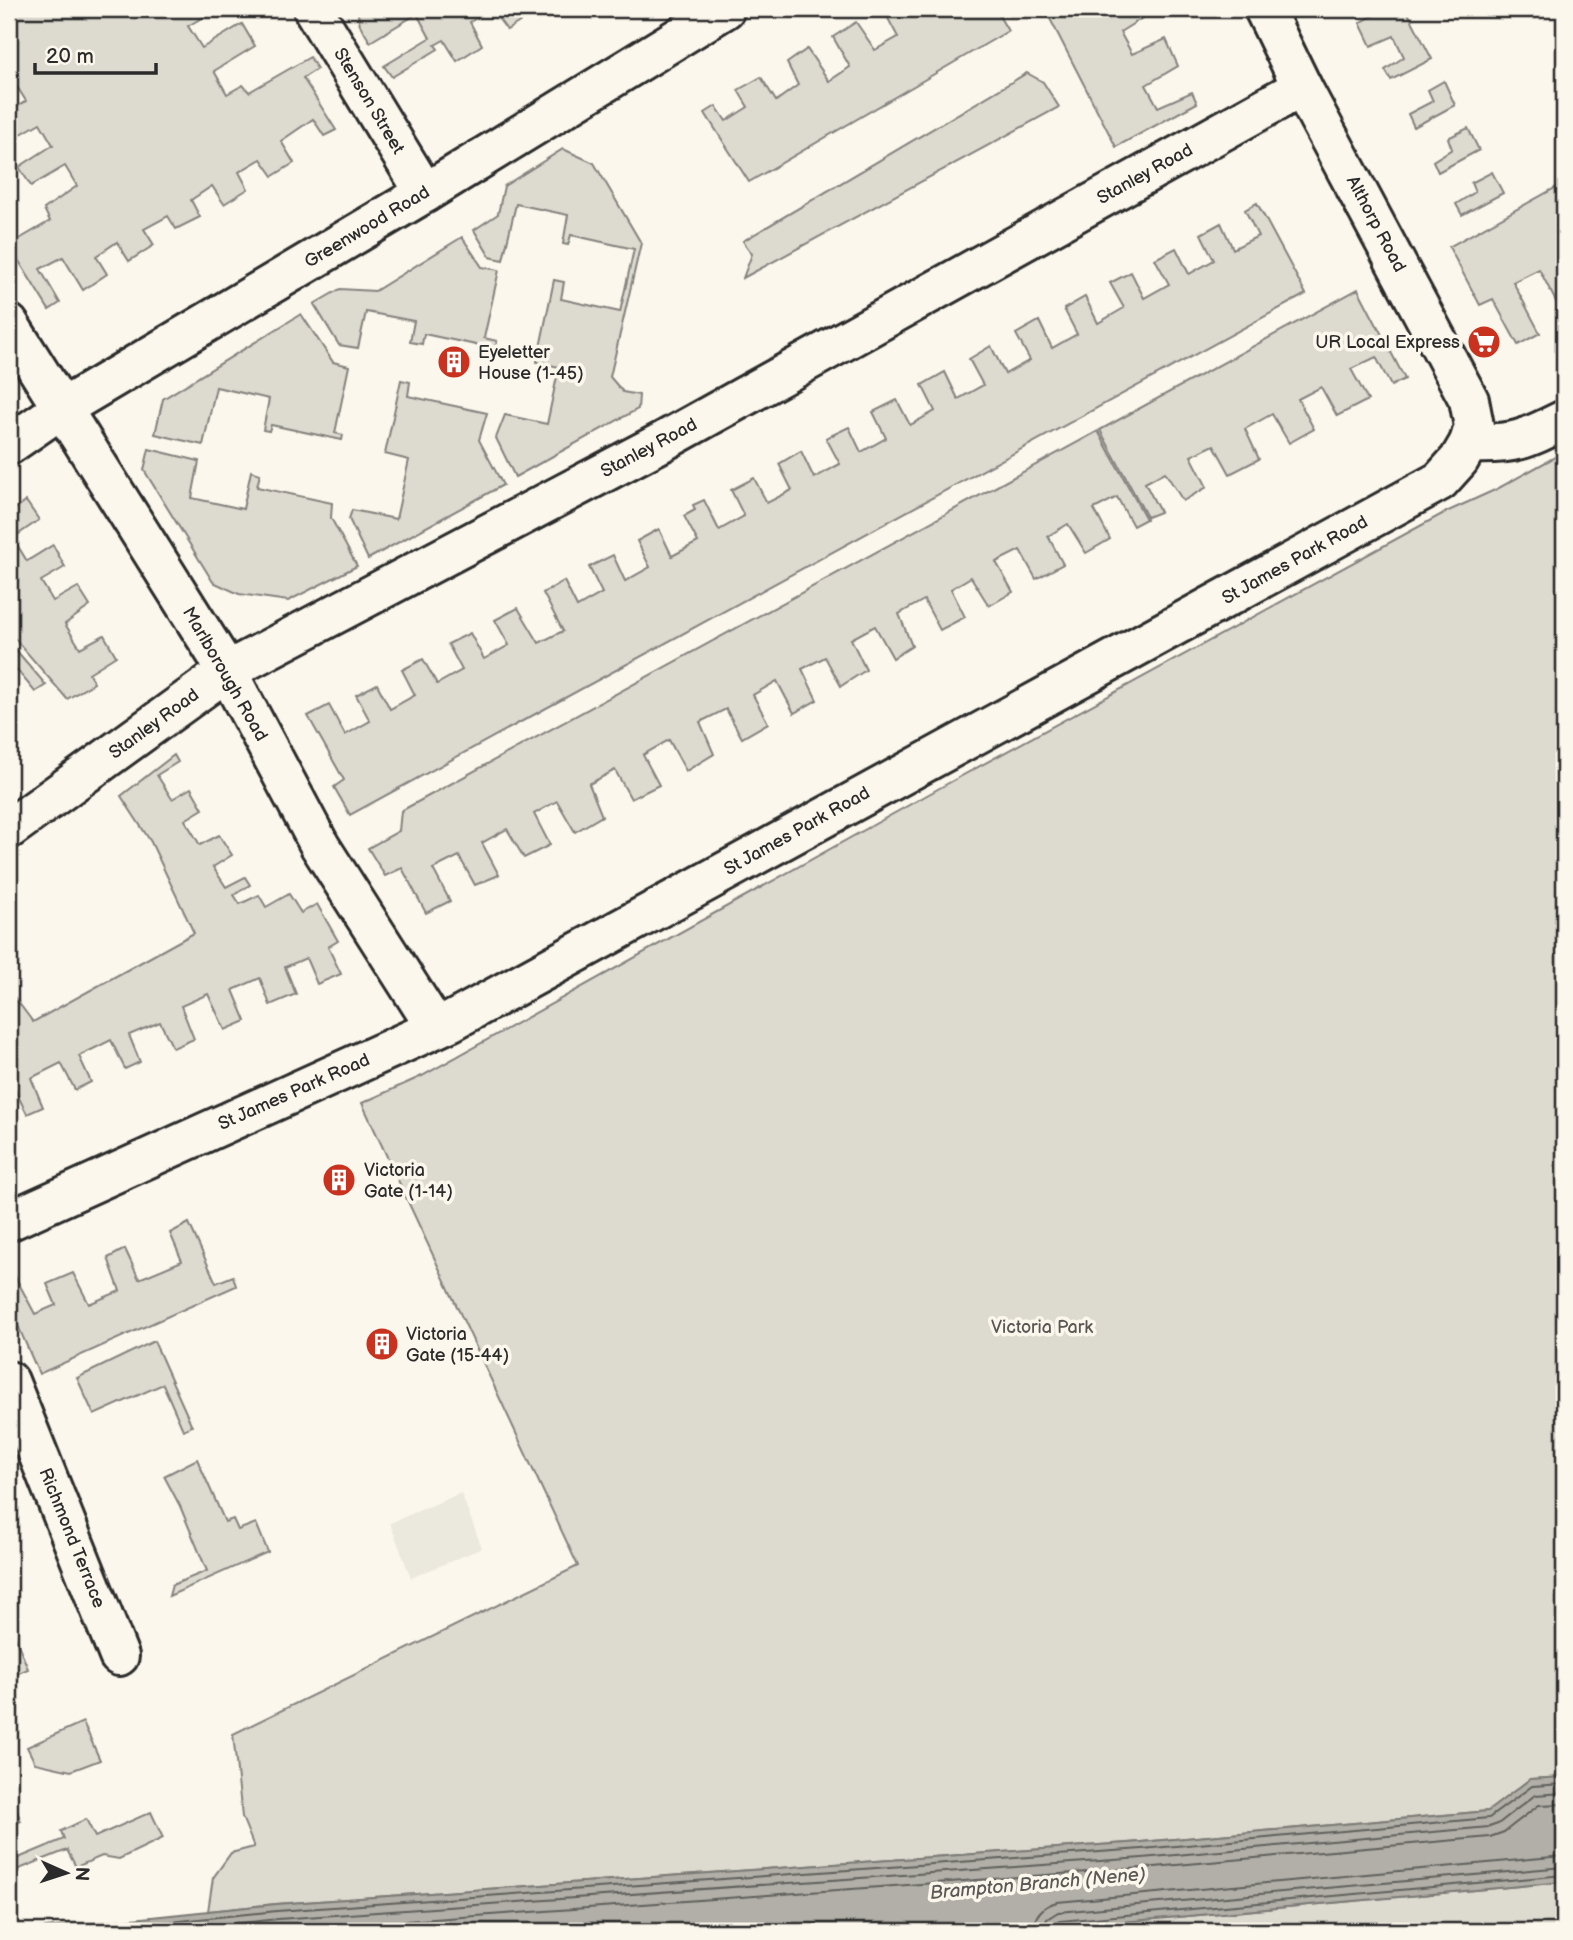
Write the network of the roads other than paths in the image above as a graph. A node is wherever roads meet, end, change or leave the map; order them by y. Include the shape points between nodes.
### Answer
1 (313, 9) edge
2 (724, 9) edge
3 (1264, 9) edge
4 (1302, 87) junction
5 (425, 193) junction
6 (9, 324) edge
7 (61, 408) junction
8 (1564, 420) edge
9 (1469, 443) junction
10 (9, 445) edge
11 (227, 671) junction
12 (9, 829) edge
13 (436, 1028) junction
14 (9, 1221) edge
15 (9, 1381) edge
16 (119, 1656) dead end

1 - 5 street, Stenson Street
2 - 5 street, Greenwood Road
3 - 4 street, Althorp Road
4 - 9 street, Althorp Road via 1469,400 1474,426
4 - 11 street, Stanley Road via 662,442
5 - 7 street, Greenwood Road
6 - 7 street, Marlborough Road
7 - 10 street, Greenwood Road
7 - 11 street, Marlborough Road
8 - 9 street via 1525,440
9 - 13 street, St James Park Road via 1440,481
11 - 12 street, Stanley Road
11 - 13 street, Marlborough Road via 320,846
13 - 14 street, St James Park Road
15 - 16 street, Richmond Terrace

